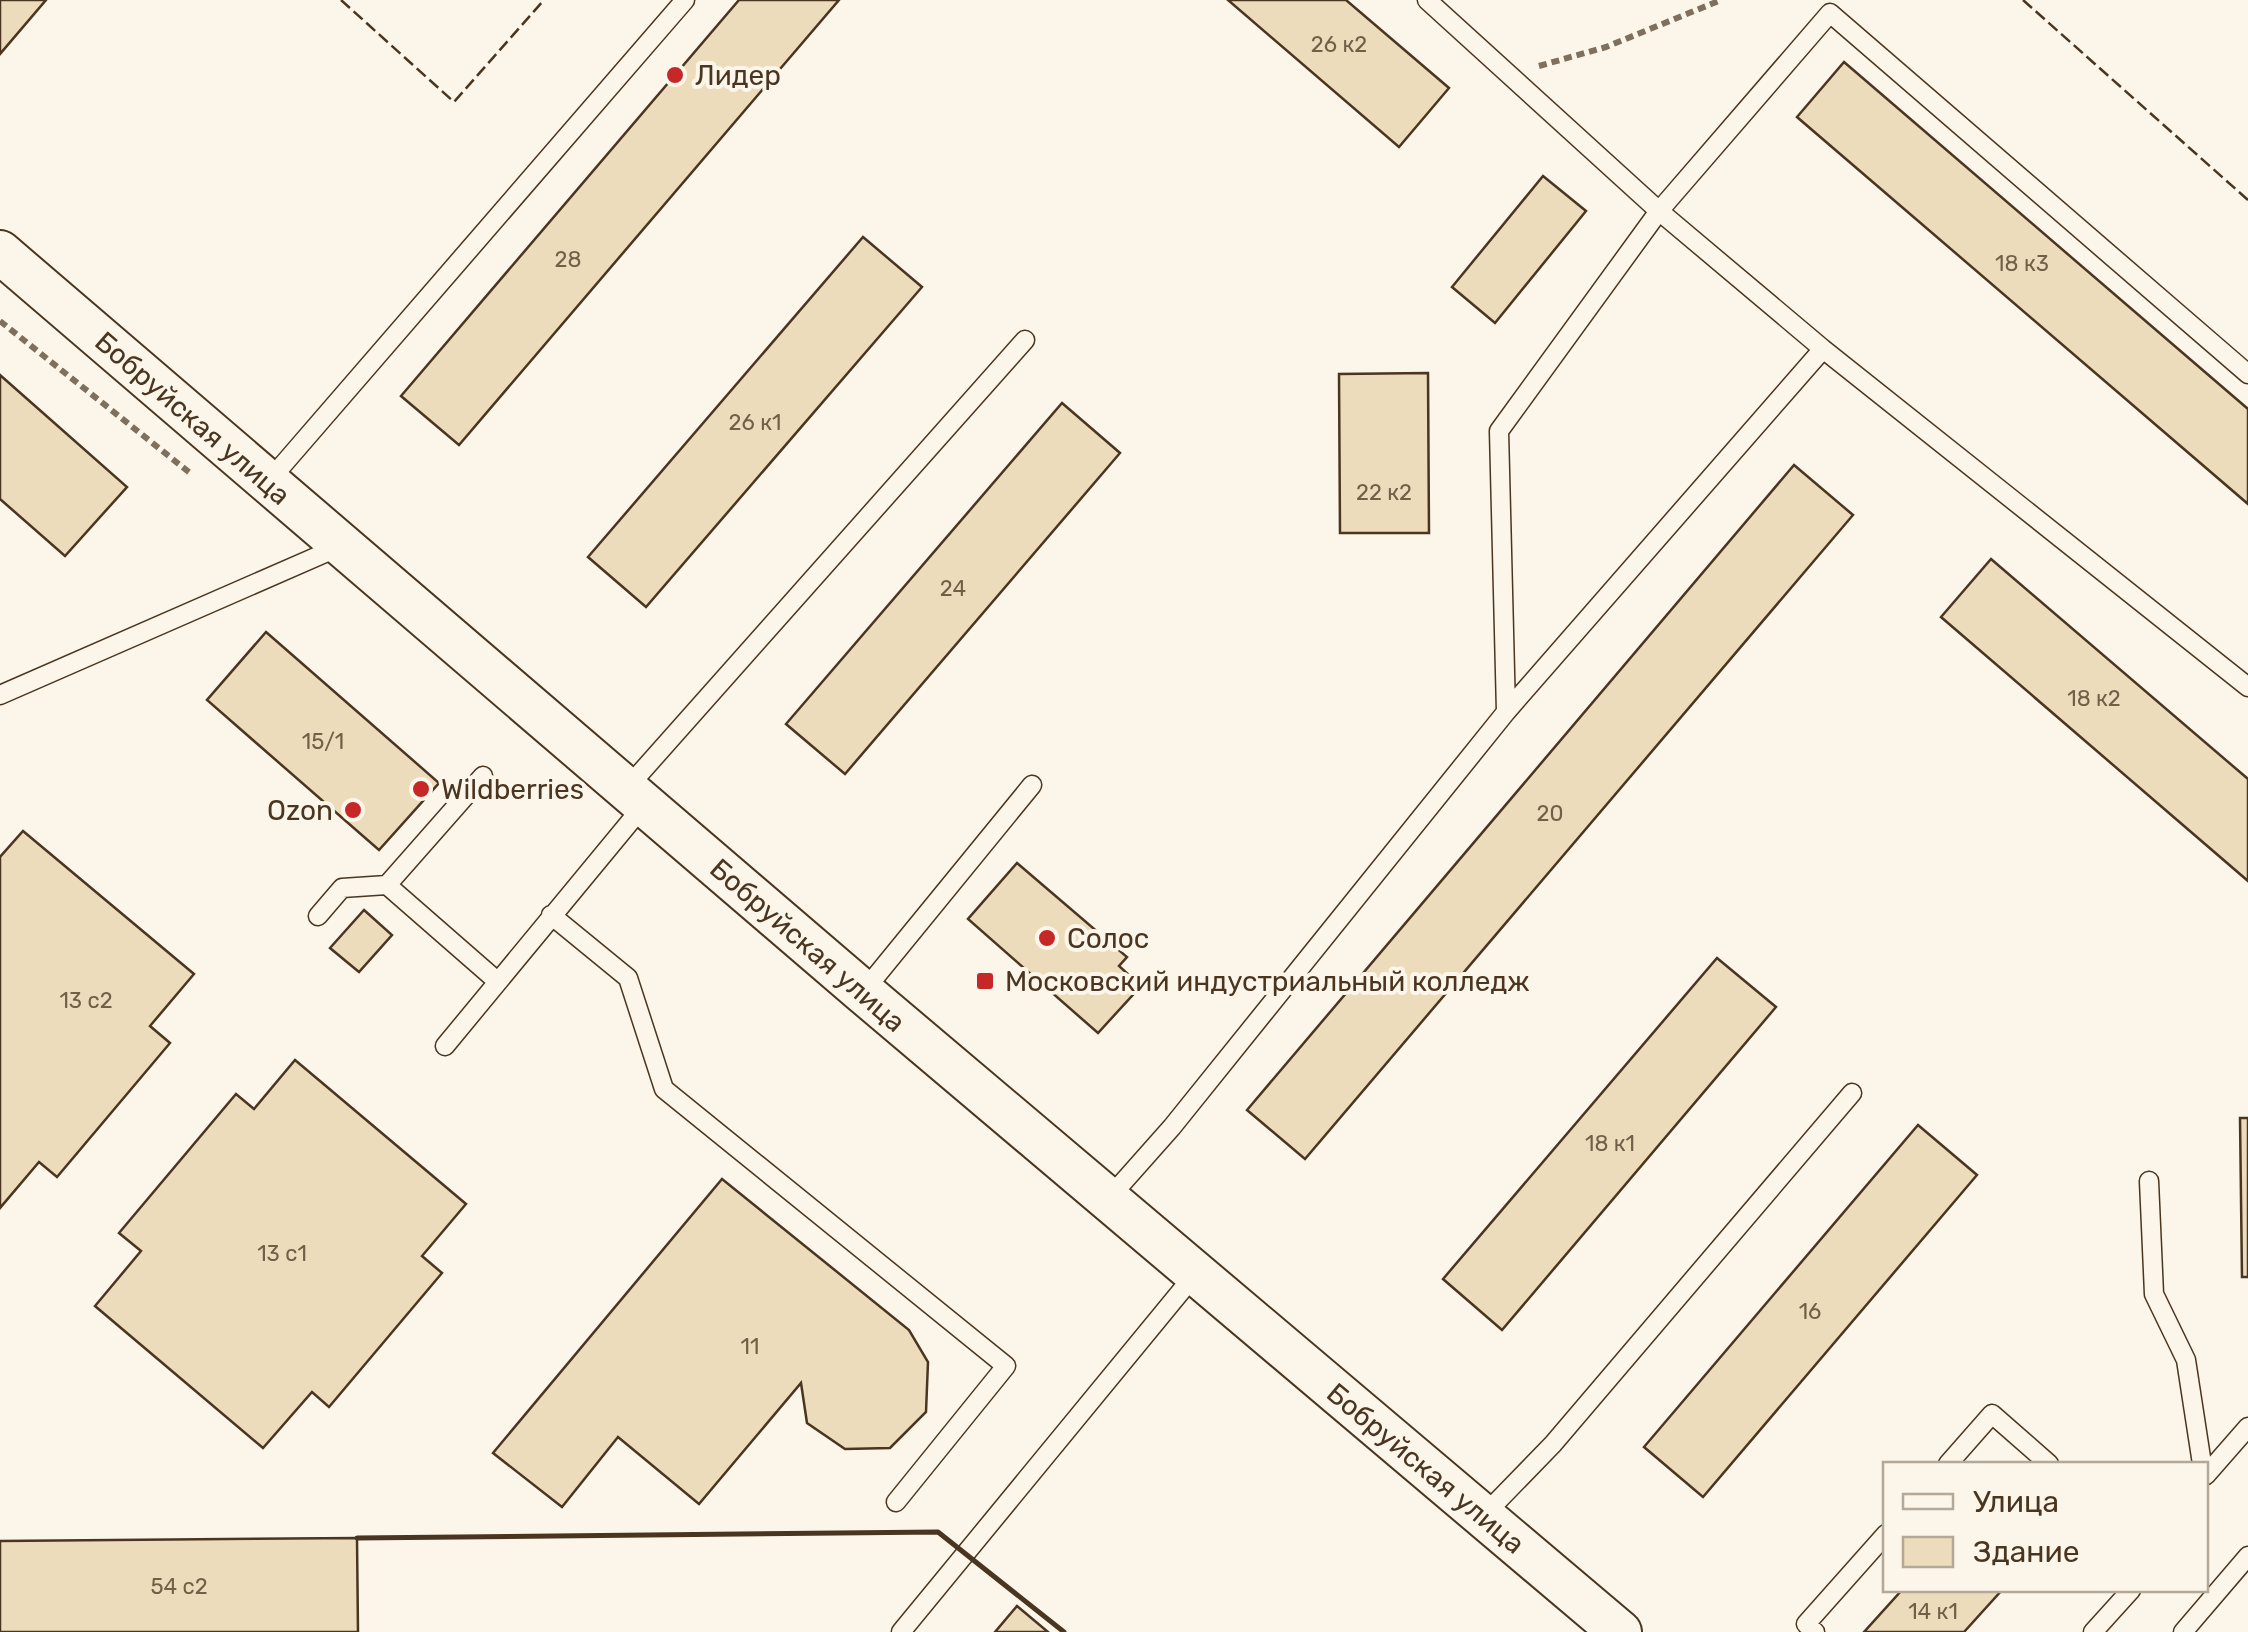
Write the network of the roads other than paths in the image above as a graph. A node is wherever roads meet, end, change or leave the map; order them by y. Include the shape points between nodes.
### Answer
1 (685, 0) edge
2 (1427, 0) edge
3 (1658, 211) junction
4 (0, 252) edge
5 (1025, 340) dead end
6 (1823, 349) junction
7 (2248, 374) edge
8 (268, 482) junction
9 (341, 546) junction
10 (2248, 687) edge
11 (0, 695) edge
12 (1506, 712) junction
13 (483, 776) dead end
14 (1032, 785) dead end
15 (635, 796) junction
16 (387, 885) junction
17 (552, 915) junction
18 (318, 916) dead end
19 (497, 982) junction
20 (863, 992) junction
21 (444, 1046) dead end
22 (1852, 1092) dead end
23 (2150, 1181) dead end
24 (1108, 1198) junction
25 (1196, 1273) junction
26 (2248, 1427) edge
27 (1950, 1462) edge
28 (2047, 1462) edge
29 (2202, 1462) edge
30 (2208, 1473) edge
31 (896, 1502) dead end
32 (1485, 1514) junction
33 (1883, 1537) edge
34 (2248, 1556) edge
35 (2129, 1592) edge
36 (901, 1632) edge
37 (1620, 1632) edge
38 (1816, 1632) edge
39 (2093, 1632) edge
40 (2183, 1632) edge

1 - 8 lane
2 - 3 lane
3 - 6 lane
3 - 7 lane via 1830,12
3 - 12 lane via 1499,430
4 - 8 street, Бобруйская улица
5 - 15 lane
6 - 10 lane
6 - 12 lane
8 - 9 street, Бобруйская улица
9 - 11 lane
9 - 15 street, Бобруйская улица
12 - 24 lane
13 - 16 lane
14 - 20 lane
15 - 17 lane
15 - 20 street, Бобруйская улица
16 - 18 lane via 342,888
16 - 19 lane
17 - 19 lane
17 - 31 lane via 628,978 664,1089 1006,1366
19 - 21 lane
20 - 24 street, Бобруйская улица
22 - 32 lane via 1553,1444
23 - 29 lane via 2154,1294 2186,1360
24 - 25 street, Бобруйская улица
25 - 32 street, Бобруйская улица
25 - 36 lane
26 - 30 lane
27 - 28 lane via 1992,1414
32 - 37 street, Бобруйская улица
33 - 38 lane via 1806,1624
34 - 40 lane
35 - 39 lane

